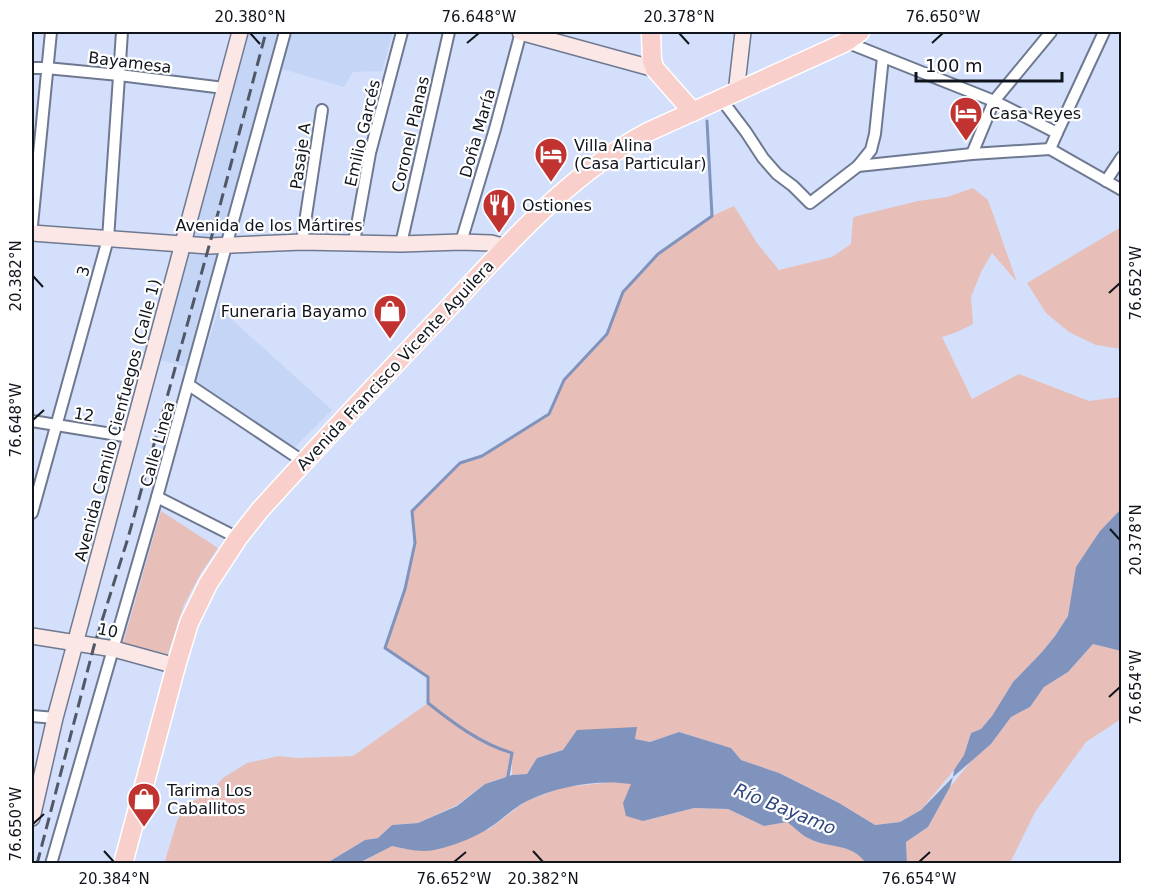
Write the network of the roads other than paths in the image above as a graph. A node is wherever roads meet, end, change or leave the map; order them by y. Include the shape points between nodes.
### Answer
1 (51, 32) edge
2 (122, 32) edge
3 (240, 32) edge
4 (285, 32) edge
5 (402, 32) edge
6 (448, 32) edge
7 (520, 32) edge
8 (651, 32) edge
9 (742, 32) edge
10 (1051, 32) edge
11 (1104, 32) edge
12 (853, 37) edge
13 (883, 57) junction
14 (32, 68) edge
15 (46, 68) junction
16 (655, 69) junction
17 (119, 75) junction
18 (224, 88) junction
19 (728, 96) junction
20 (994, 101) junction
21 (322, 110) dead end
22 (693, 112) junction
23 (1057, 133) junction
24 (1050, 149) junction
25 (972, 154) junction
26 (1122, 158) edge
27 (858, 166) junction
28 (1106, 181) junction
29 (1122, 190) edge
30 (32, 225) edge
31 (32, 233) edge
32 (108, 239) junction
33 (302, 242) junction
34 (354, 242) junction
35 (461, 242) junction
36 (183, 243) junction
37 (401, 244) junction
38 (226, 245) junction
39 (506, 247) junction
40 (189, 385) junction
41 (32, 421) edge
42 (55, 424) junction
43 (130, 438) junction
44 (304, 462) junction
45 (157, 497) junction
46 (32, 513) edge
47 (238, 538) junction
48 (32, 636) edge
49 (76, 643) junction
50 (114, 649) junction
51 (176, 666) junction
52 (32, 716) edge
53 (55, 718) junction
54 (32, 818) edge
55 (51, 864) edge
56 (123, 864) edge

1 - 15 street
2 - 17 street, 3
3 - 18 street, Avenida Camilo Cienfuegos (Calle 1)
4 - 38 street, Calle Linea
5 - 34 street, Emilio Garcés via 370,153
6 - 37 street, Coronel Planas
7 - 16 street
7 - 35 street, Doña María
8 - 16 main road
9 - 19 street
10 - 20 street
11 - 23 street
12 - 13 street
12 - 19 main road, Avenida Francisco Vicente Aguilera
13 - 20 street
13 - 27 street via 875,134 871,150
14 - 15 street, Bayamesa
15 - 17 street, Bayamesa
15 - 30 street
16 - 22 main road
17 - 18 street, Bayamesa
17 - 32 street, 3
18 - 36 street, Avenida Camilo Cienfuegos (Calle 1)
19 - 22 main road, Avenida Francisco Vicente Aguilera
19 - 27 street via 763,158 810,203
20 - 23 street
20 - 25 street
21 - 33 street, Pasaje A
22 - 39 main road, Avenida Francisco Vicente Aguilera via 604,158
23 - 24 street
24 - 25 street
24 - 28 street
25 - 27 street
26 - 28 street
28 - 29 street
31 - 32 street, Avenida de los Mártires
32 - 36 street, Avenida de los Mártires
32 - 42 street, 3
33 - 34 street, Avenida de los Mártires
33 - 38 street, Avenida de los Mártires
34 - 37 street, Avenida de los Mártires
35 - 37 street, Avenida de los Mártires
35 - 39 street, Avenida de los Mártires
36 - 38 street, Avenida de los Mártires
36 - 43 street, Avenida Camilo Cienfuegos (Calle 1)
38 - 40 street, Calle Linea
39 - 44 main road, Avenida Francisco Vicente Aguilera
40 - 44 street
40 - 45 street, Calle Linea
41 - 42 street, 12
42 - 43 street, 12
42 - 46 street, 3
43 - 49 street, Avenida Camilo Cienfuegos (Calle 1)
44 - 47 main road, Avenida Francisco Vicente Aguilera
45 - 47 street
45 - 50 street, Calle Linea
47 - 51 main road, Avenida Francisco Vicente Aguilera via 208,584 189,623
48 - 49 street, 10
49 - 50 street, 10
49 - 53 street, Avenida Camilo Cienfuegos (Calle 1)
50 - 51 street, 10
50 - 55 street, Calle Linea
51 - 56 main road, Avenida Francisco Vicente Aguilera
52 - 53 street
53 - 54 street, Avenida Camilo Cienfuegos (Calle 1)

